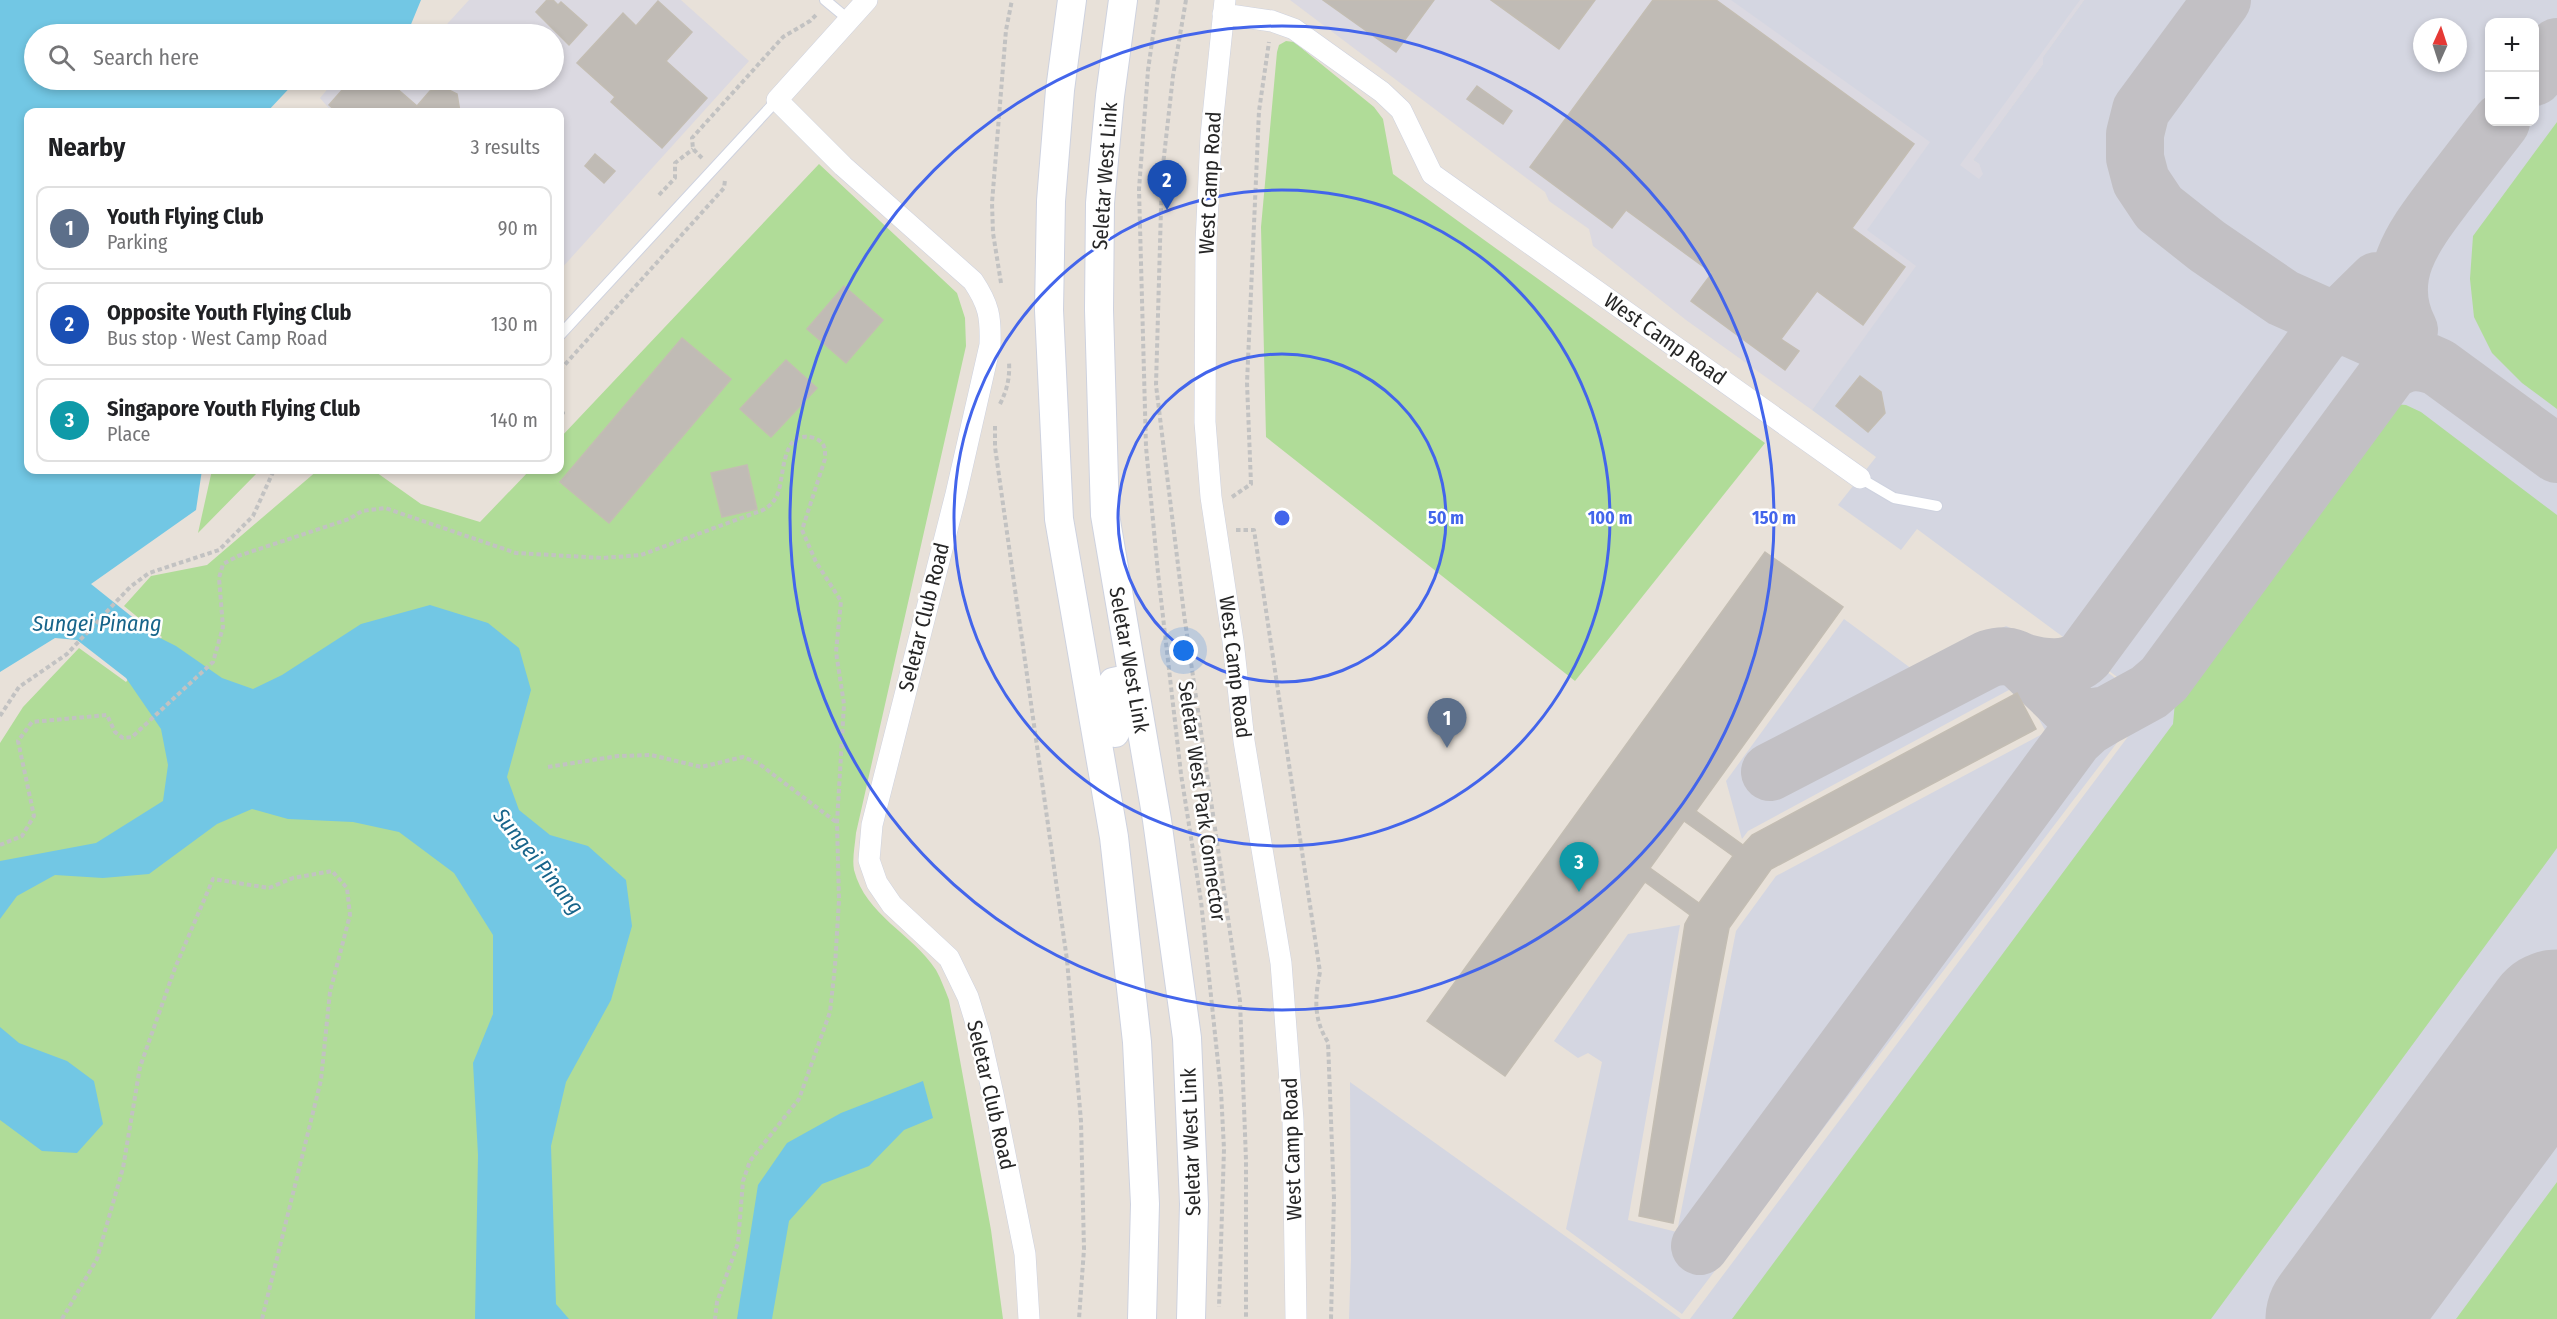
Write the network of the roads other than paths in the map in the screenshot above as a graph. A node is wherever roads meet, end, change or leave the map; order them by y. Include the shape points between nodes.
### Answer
1 (825, 0) edge
2 (867, 0) edge
3 (1072, 0) edge
4 (1123, 0) edge
5 (1224, 7) edge
6 (849, 20) junction
7 (777, 100) junction
8 (564, 331) edge
9 (1860, 478) joint
10 (1936, 506) dead end
11 (1132, 678) junction
12 (1114, 837) junction
13 (1029, 1319) edge
14 (1142, 1319) edge
15 (1191, 1319) edge
16 (1296, 1319) edge

1 - 6 lane
2 - 6 street
3 - 12 main road via 1051,201 1049,310 1059,519
4 - 11 main road, Seletar West Link via 1100,203 1099,310 1105,515
5 - 9 street, West Camp Road via 1294,29 1382,92 1401,110 1432,174
5 - 16 street, West Camp Road via 1211,136 1205,422 1211,497 1244,741 1281,963 1293,1120
6 - 7 street
7 - 8 lane
7 - 13 street, Seletar Club Road via 843,166 973,281 989,310 990,345 872,825 869,860 877,883 892,905 949,958 968,997 993,1094 1025,1254
9 - 10 lane via 1894,498
11 - 12 main road via 1113,682 1109,690 1119,761
11 - 15 main road, Seletar West Link via 1157,820 1187,1038 1194,1204
12 - 14 main road via 1142,1109

